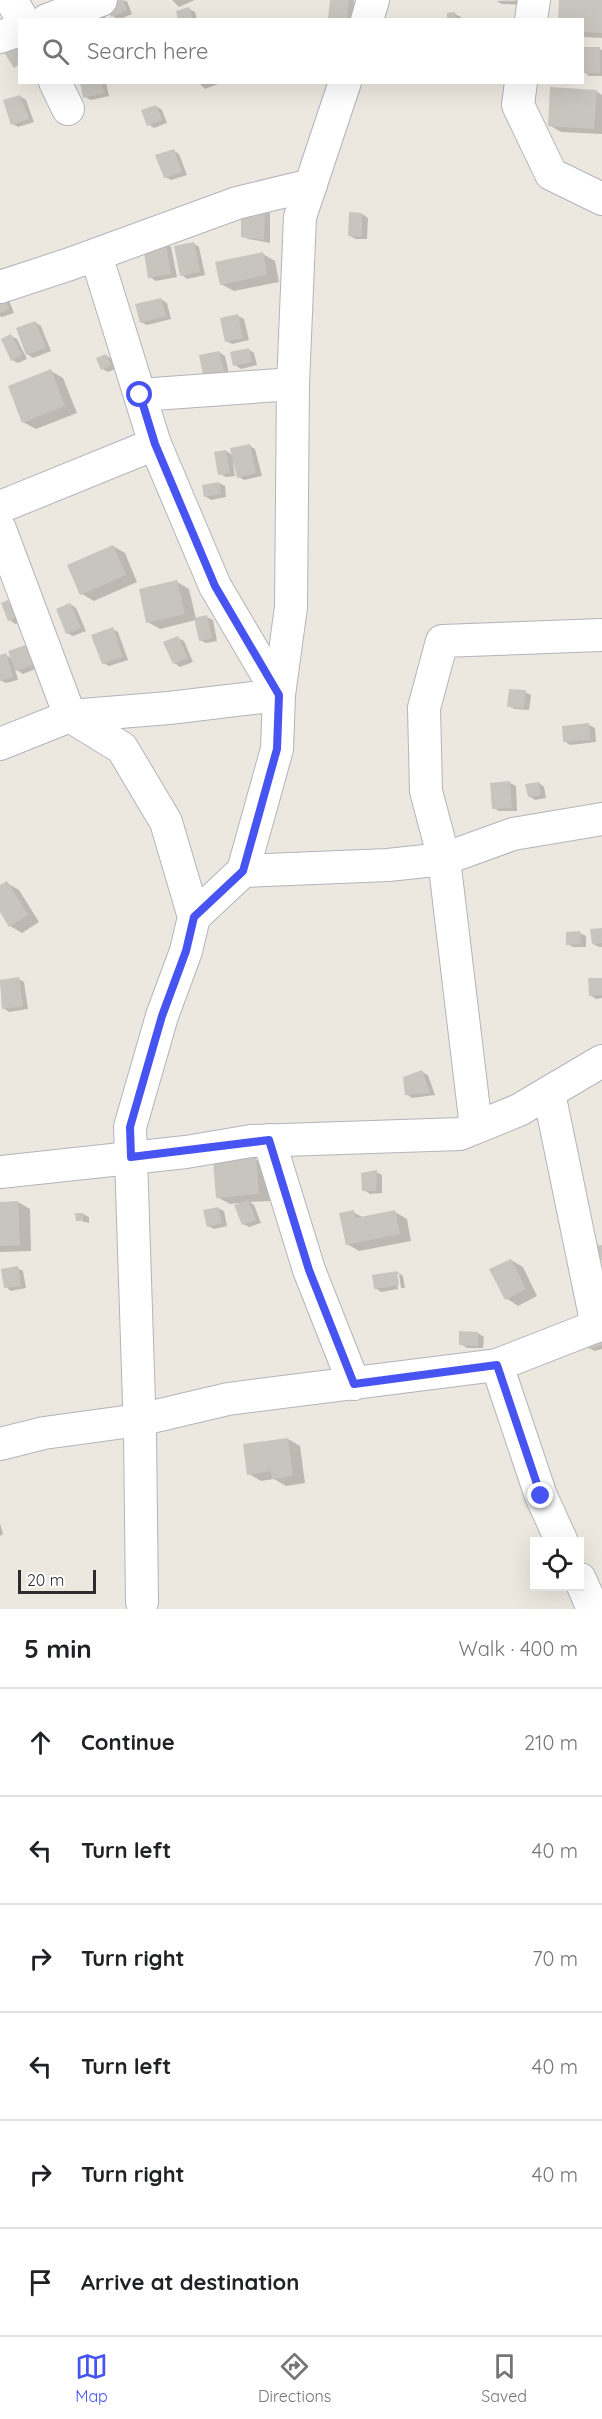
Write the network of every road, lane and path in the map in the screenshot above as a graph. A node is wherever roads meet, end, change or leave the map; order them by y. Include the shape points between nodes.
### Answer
1 (11, 0) edge
2 (100, 0) edge
3 (373, 0) edge
4 (534, 0) edge
5 (22, 18) edge
6 (52, 18) edge
7 (368, 18) edge
8 (531, 18) edge
9 (18, 31) edge
10 (0, 37) edge
11 (344, 84) edge
12 (522, 84) edge
13 (311, 185) junction
14 (602, 199) edge
15 (96, 255) junction
16 (0, 286) edge
17 (293, 384) junction
18 (140, 395) junction
19 (155, 444) junction
20 (0, 507) edge
21 (0, 529) edge
22 (602, 635) edge
23 (279, 695) junction
24 (70, 716) junction
25 (0, 744) edge
26 (602, 819) edge
27 (444, 859) junction
28 (243, 871) junction
29 (194, 917) junction
30 (602, 1061) edge
31 (549, 1093) junction
32 (476, 1127) junction
33 (269, 1140) junction
34 (131, 1157) junction
35 (0, 1172) edge
36 (599, 1325) edge
37 (497, 1365) junction
38 (354, 1384) junction
39 (139, 1420) junction
40 (0, 1444) edge
41 (560, 1537) edge
42 (584, 1590) edge
43 (142, 1602) dead end
44 (593, 1609) edge

1 - 5 street
2 - 6 street
3 - 7 street
4 - 8 street
9 - 10 street
11 - 13 street
12 - 14 street via 518,105 552,174
13 - 15 street via 237,203
13 - 17 street via 300,217
15 - 16 street
15 - 18 street
17 - 18 street
17 - 23 street via 291,607
18 - 19 street
19 - 20 street
19 - 23 street via 215,586
21 - 24 street
22 - 27 street via 442,641 424,708 426,791
23 - 24 street
23 - 28 street via 277,749
24 - 25 street
24 - 29 street via 122,748 166,822
26 - 27 street via 513,834
27 - 28 street
27 - 32 street
28 - 29 street
29 - 34 street via 130,1127
30 - 31 street
31 - 32 street
31 - 36 street
32 - 33 street via 460,1134
33 - 34 street
33 - 38 street via 309,1270
34 - 35 street
34 - 39 street
36 - 37 street
37 - 38 street
37 - 41 street via 541,1496
38 - 39 street via 228,1399
39 - 40 street via 44,1433
39 - 43 street
42 - 44 street

